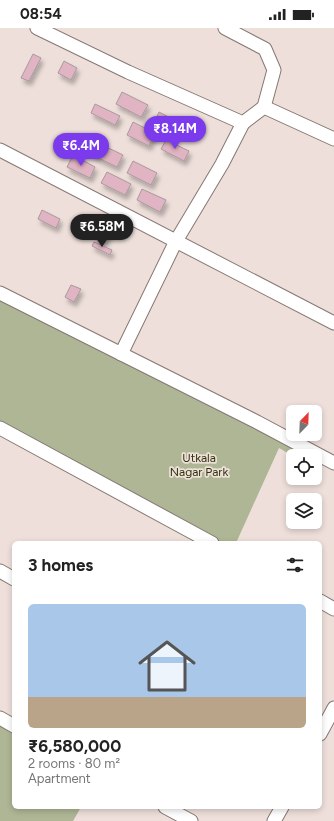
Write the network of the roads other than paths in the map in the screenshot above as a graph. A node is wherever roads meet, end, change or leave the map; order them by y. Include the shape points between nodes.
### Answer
1 (37, 28) edge
2 (225, 28) edge
3 (264, 107) junction
4 (243, 123) junction
5 (334, 140) edge
6 (0, 150) edge
7 (176, 241) junction
8 (0, 293) edge
9 (334, 323) edge
10 (121, 354) junction
11 (0, 428) edge
12 (334, 463) edge
13 (208, 541) edge
14 (0, 571) edge
15 (12, 577) edge
16 (322, 603) edge
17 (334, 609) edge
18 (334, 708) edge
19 (0, 718) edge
20 (12, 725) edge
21 (322, 730) edge
22 (169, 809) edge
23 (281, 809) edge
24 (191, 821) edge
25 (274, 821) edge

1 - 4 lane
2 - 3 lane via 265,49 274,70
3 - 4 lane
3 - 5 lane
4 - 7 lane
6 - 7 lane
7 - 9 lane
7 - 10 lane
8 - 10 lane
10 - 12 lane
11 - 13 lane
14 - 15 lane
16 - 17 lane
18 - 21 lane
19 - 20 lane
22 - 24 lane
23 - 25 lane

